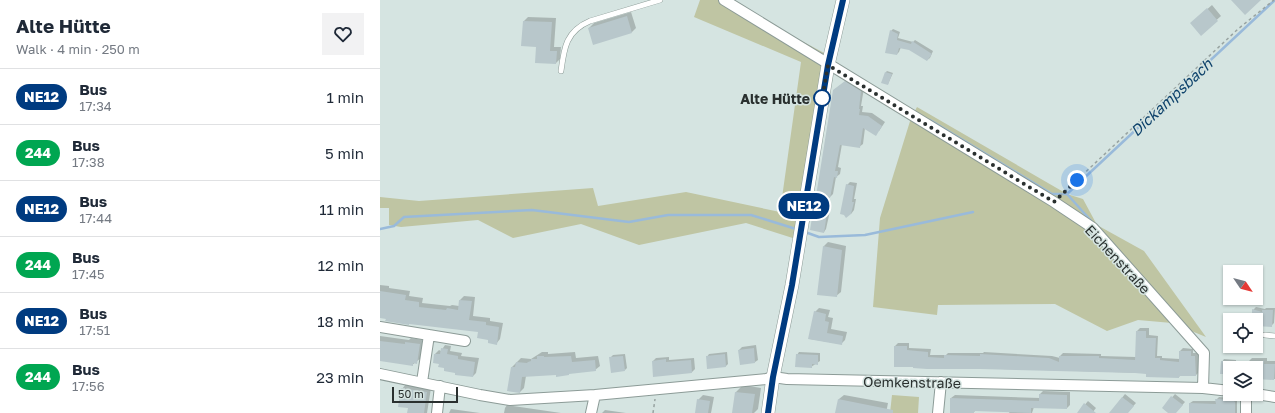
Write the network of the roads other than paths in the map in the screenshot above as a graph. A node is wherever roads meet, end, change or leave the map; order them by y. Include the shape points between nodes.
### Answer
1 (660, 0) edge
2 (724, 0) edge
3 (844, 0) edge
4 (828, 65) junction
5 (561, 72) dead end
6 (380, 327) edge
7 (429, 335) junction
8 (1265, 336) dead end
9 (1275, 336) edge
10 (465, 341) dead end
11 (380, 374) edge
12 (773, 377) junction
13 (422, 382) junction
14 (941, 382) junction
15 (440, 386) junction
16 (1203, 388) junction
17 (1223, 390) edge
18 (594, 394) junction
19 (1263, 395) edge
20 (1275, 397) edge
21 (1246, 401) edge
22 (437, 413) edge
23 (591, 413) edge
24 (768, 413) edge
25 (938, 413) edge
26 (1246, 413) edge

1 - 5 lane via 580,26 565,44
2 - 4 street, Eichenstraße
3 - 4 street
4 - 12 street via 792,285
4 - 16 street, Eichenstraße via 1093,228 1204,353
6 - 7 street
7 - 10 street
7 - 13 street
8 - 9 lane
11 - 13 street, Oemkenstraße
12 - 14 street, Oemkenstraße
12 - 18 street, Oemkenstraße via 766,380
12 - 24 street
13 - 15 street, Oemkenstraße
14 - 16 street, Oemkenstraße
14 - 25 street
15 - 18 street, Oemkenstraße via 510,400
15 - 22 street
16 - 17 street, Oemkenstraße
18 - 23 street
19 - 20 street
21 - 26 street

